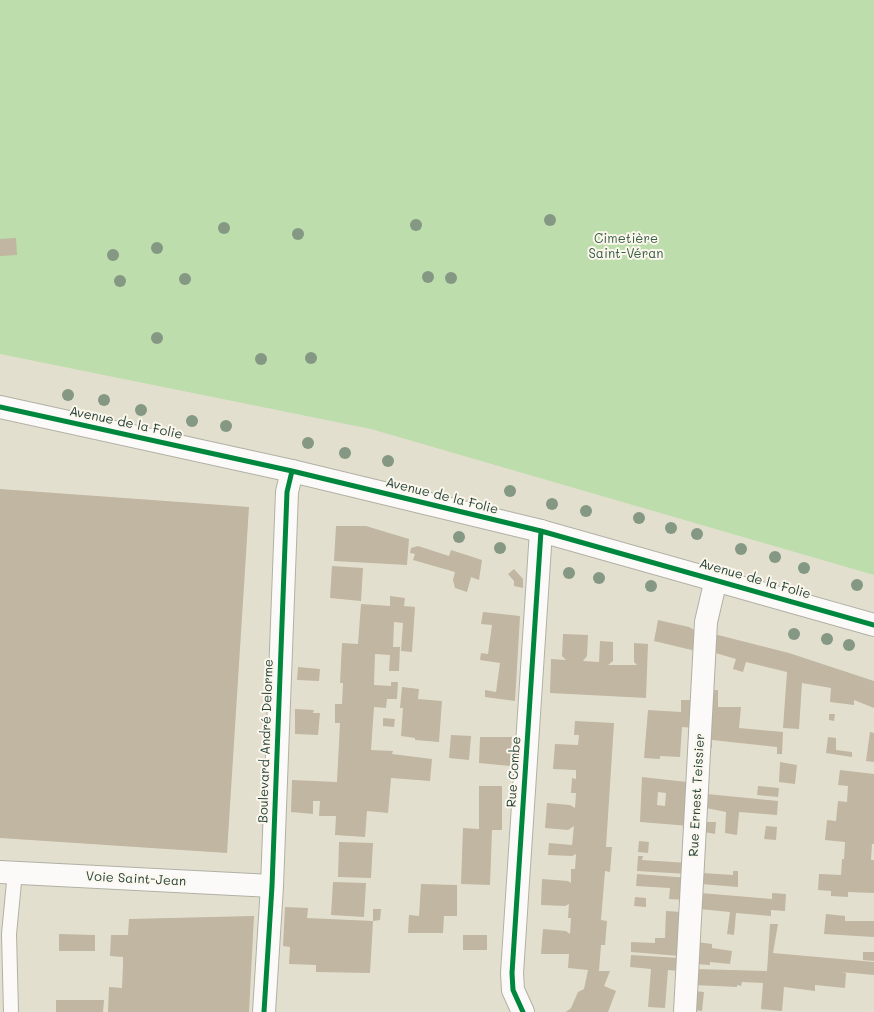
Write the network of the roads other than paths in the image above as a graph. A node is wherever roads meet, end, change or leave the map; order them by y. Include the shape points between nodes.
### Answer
1 (0, 407) edge
2 (292, 471) junction
3 (541, 531) junction
4 (716, 579) junction
5 (852, 619) junction
6 (874, 625) edge
7 (874, 636) edge
8 (8, 872) edge
9 (272, 886) junction
10 (11, 1012) edge
11 (264, 1012) edge
12 (523, 1012) edge
13 (684, 1012) edge

1 - 2 street, Avenue de la Folie
2 - 3 street, Avenue de la Folie
2 - 9 street, Boulevard André Delorme via 287,492
3 - 4 street, Avenue de la Folie
3 - 12 street, Rue Combe via 512,973 513,990
4 - 5 street, Avenue de la Folie
4 - 13 street, Rue Ernest Teissier via 706,622
5 - 6 street, Avenue de la Folie
5 - 7 street
8 - 9 street, Voie Saint-Jean
8 - 10 lane
9 - 11 street, Boulevard André Delorme

